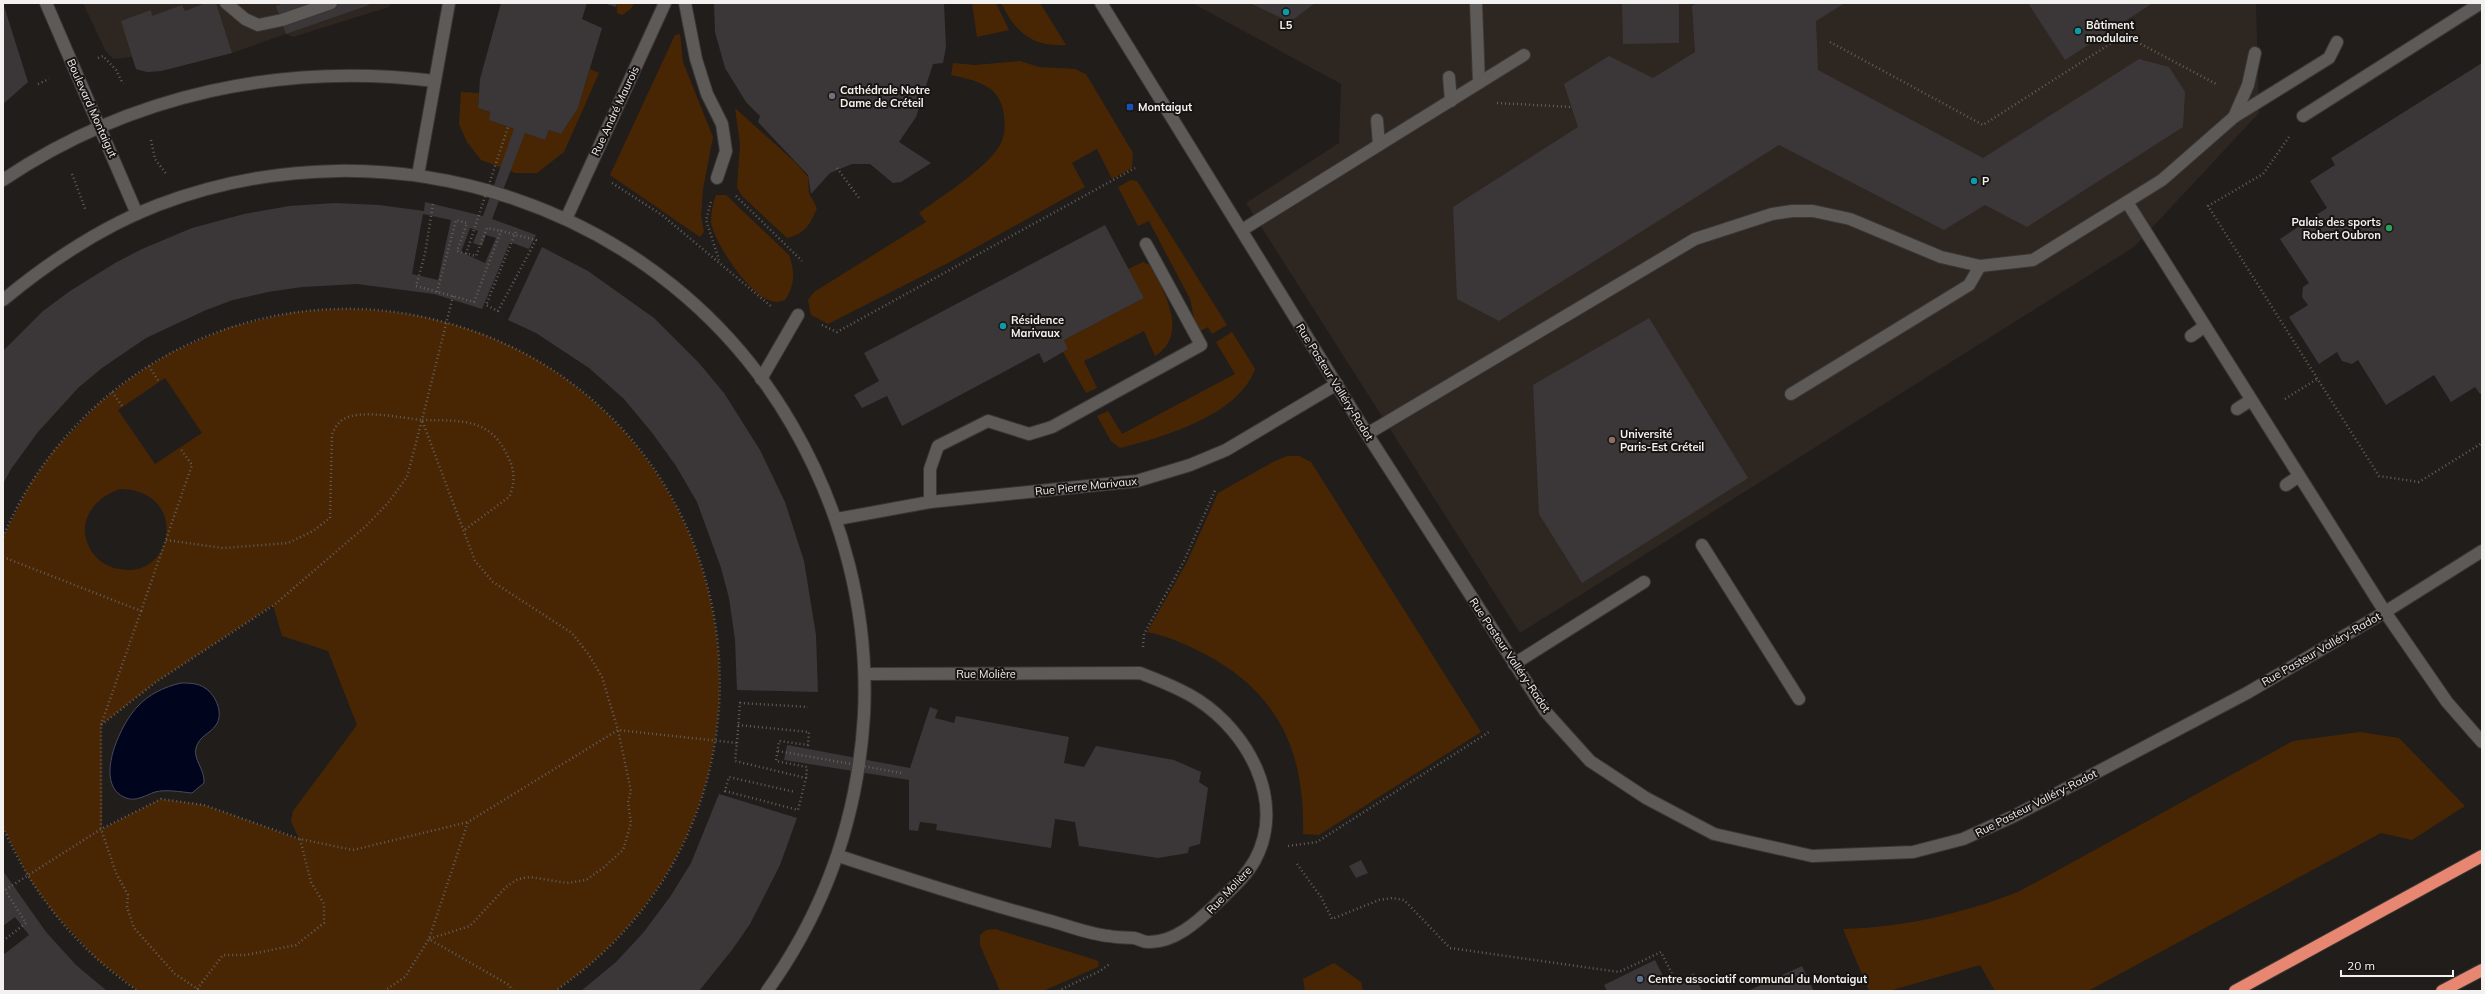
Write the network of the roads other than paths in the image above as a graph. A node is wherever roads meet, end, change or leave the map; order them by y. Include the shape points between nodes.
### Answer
1 (46, 3) edge
2 (226, 3) edge
3 (331, 3) edge
4 (449, 3) edge
5 (665, 3) edge
6 (685, 3) edge
7 (1101, 3) edge
8 (1476, 3) edge
9 (2481, 3) edge
10 (2337, 42) dead end
11 (2255, 53) dead end
12 (1524, 56) dead end
13 (1449, 77) dead end
14 (435, 81) junction
15 (1479, 83) junction
16 (1451, 101) junction
17 (2303, 116) road end
18 (2234, 117) junction
19 (1377, 120) dead end
20 (101, 126) junction
21 (1378, 146) junction
22 (418, 175) junction
23 (717, 178) road end
24 (3, 180) edge
25 (2127, 202) junction
26 (137, 214) junction
27 (566, 219) junction
28 (1242, 230) junction
29 (1146, 244) dead end
30 (1980, 266) junction
31 (3, 300) edge
32 (798, 315) road end
33 (2205, 326) junction
34 (2191, 336) dead end
35 (761, 379) junction
36 (1337, 384) junction
37 (1791, 394) dead end
38 (2251, 400) junction
39 (2237, 409) dead end
40 (1367, 434) junction
41 (2300, 476) junction
42 (2286, 485) dead end
43 (930, 502) junction
44 (837, 519) junction
45 (1702, 545) dead end
46 (2482, 551) edge
47 (1644, 582) dead end
48 (2384, 612) junction
49 (1514, 664) junction
50 (864, 674) junction
51 (1799, 699) dead end
52 (2482, 742) edge
53 (839, 856) junction
54 (2480, 857) edge
55 (2482, 970) edge
56 (768, 991) edge
57 (2235, 991) edge
58 (2442, 991) edge

1 - 20 street, Boulevard Montaigut
2 - 3 street via 245,19 258,25 282,20
4 - 14 street
5 - 27 street, Rue André Maurois
6 - 23 street via 696,59 707,94 722,124 726,151
7 - 28 street, Rue Pasteur Valléry-Radot
8 - 15 street
9 - 17 street
10 - 18 street via 2333,53 2324,62
11 - 18 street via 2248,85
12 - 15 street
13 - 16 street
14 - 20 street via 364,75 258,81 188,95
14 - 22 street
15 - 16 street
16 - 21 street
18 - 25 street via 2162,180
19 - 21 street
20 - 24 street via 42,155
20 - 26 street, Boulevard Montaigut
21 - 28 street
22 - 26 street via 339,170 272,176 212,188
22 - 27 street via 510,197
25 - 30 street via 2033,260
25 - 33 street
26 - 31 street via 74,247
27 - 35 street via 619,248 668,282 718,328
28 - 36 street, Rue Pasteur Valléry-Radot
29 - 43 street via 1201,345 1052,427 1029,434 988,421 938,446 930,469
30 - 37 street via 1969,285
30 - 40 street via 1941,257 1844,218 1813,211 1772,214 1695,239
32 - 35 street
33 - 34 street
33 - 38 street
35 - 44 street via 803,443
36 - 40 street, Rue Pasteur Valléry-Radot
36 - 43 street, Rue Pierre Marivaux via 1226,450 1190,465 1137,481
38 - 39 street
38 - 41 street
40 - 49 street, Rue Pasteur Valléry-Radot
41 - 42 street
41 - 48 street
43 - 44 street, Rue Pierre Marivaux
44 - 50 street via 854,584 863,644
45 - 51 street
46 - 48 street, Rue Pasteur Valléry-Radot
47 - 49 street
48 - 49 street, Rue Pasteur Valléry-Radot via 2246,692 2014,816 1963,839 1913,852 1812,856 1714,834 1646,798 1590,761 1545,711
48 - 52 street via 2447,702
50 - 53 street via 859,764
50 - 53 street, Rue Molière via 1140,673 1199,700 1240,739 1256,764 1264,795 1266,820 1260,849 1243,877 1200,920 1168,939 1147,942 1135,938 1108,936 963,897
53 - 56 street via 802,935
54 - 57 highway
55 - 58 highway

